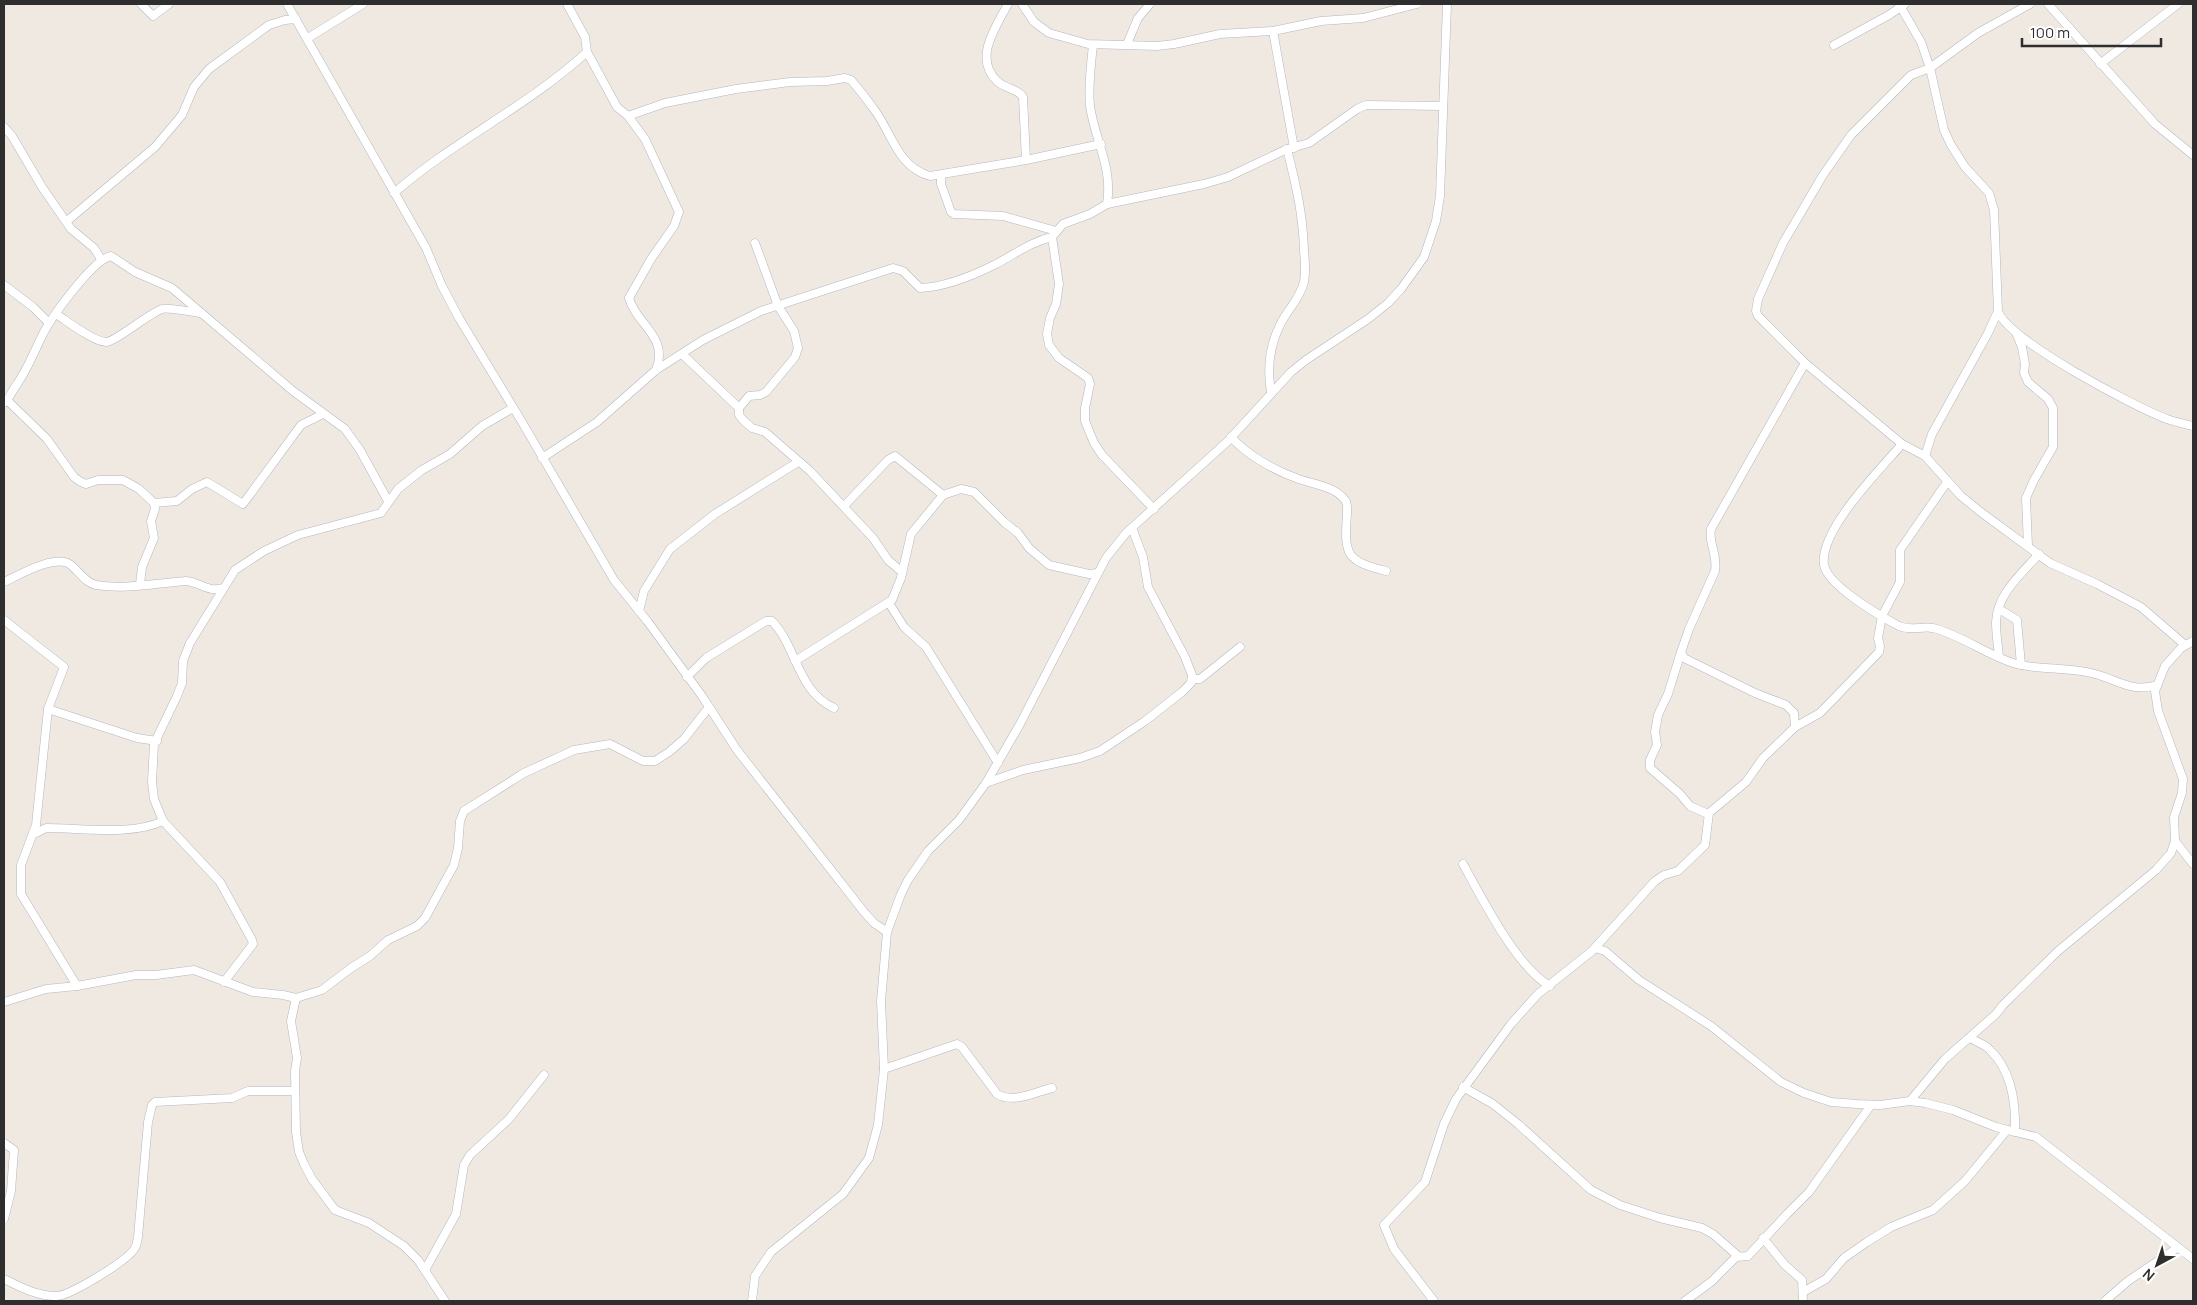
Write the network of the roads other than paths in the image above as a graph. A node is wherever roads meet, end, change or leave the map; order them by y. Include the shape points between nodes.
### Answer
1 (141, 4) edge
2 (169, 4) edge
3 (287, 4) edge
4 (363, 4) edge
5 (567, 4) edge
6 (1008, 4) edge
7 (1022, 4) edge
8 (1150, 4) edge
9 (1417, 4) edge
10 (1447, 4) edge
11 (2030, 4) edge
12 (2048, 4) edge
13 (2178, 4) edge
14 (1902, 5) edge
15 (296, 19) junction
16 (1273, 31) junction
17 (308, 38) junction
18 (1127, 44) junction
19 (1094, 45) junction
20 (1834, 45) dead end
21 (588, 52) junction
22 (2100, 64) junction
23 (1930, 68) junction
24 (1443, 106) junction
25 (628, 116) junction
26 (4, 127) edge
27 (1101, 144) junction
28 (1290, 149) junction
29 (2193, 155) edge
30 (1026, 160) junction
31 (941, 175) junction
32 (394, 193) junction
33 (1106, 204) junction
34 (67, 221) junction
35 (1054, 234) junction
36 (755, 243) dead end
37 (101, 259) junction
38 (4, 286) edge
39 (778, 306) junction
40 (1998, 311) junction
41 (200, 313) junction
42 (56, 314) junction
43 (49, 323) junction
44 (2016, 333) junction
45 (682, 354) junction
46 (1805, 364) junction
47 (656, 370) junction
48 (1272, 392) junction
49 (5, 402) edge
50 (513, 408) junction
51 (738, 408) junction
52 (323, 414) junction
53 (2193, 426) edge
54 (1231, 437) junction
55 (1902, 444) junction
56 (1924, 456) junction
57 (542, 458) junction
58 (798, 462) junction
59 (1947, 482) junction
60 (944, 495) junction
61 (388, 501) junction
62 (154, 503) junction
63 (844, 506) junction
64 (1154, 509) junction
65 (1132, 528) junction
66 (2028, 546) junction
67 (2039, 554) junction
68 (1386, 571) dead end
69 (902, 572) junction
70 (1097, 573) junction
71 (4, 582) edge
72 (140, 584) junction
73 (223, 588) junction
74 (889, 603) junction
75 (1999, 610) junction
76 (640, 611) junction
77 (1882, 616) junction
78 (4, 620) edge
79 (2193, 641) edge
80 (2185, 645) junction
81 (1240, 648) dead end
82 (1680, 652) junction
83 (1999, 657) junction
84 (795, 661) junction
85 (2021, 665) junction
86 (687, 677) junction
87 (1192, 680) junction
88 (2156, 685) junction
89 (709, 707) junction
90 (834, 708) dead end
91 (48, 710) junction
92 (1795, 727) junction
93 (157, 741) junction
94 (998, 763) junction
95 (986, 783) junction
96 (1708, 814) junction
97 (163, 821) junction
98 (34, 834) junction
99 (2175, 841) junction
100 (1463, 864) dead end
101 (2193, 864) edge
102 (887, 932) junction
103 (1596, 948) junction
104 (224, 982) junction
105 (77, 986) junction
106 (1550, 986) junction
107 (296, 998) junction
108 (4, 1002) edge
109 (1970, 1038) junction
110 (884, 1069) junction
111 (544, 1075) dead end
112 (1463, 1086) junction
113 (1052, 1088) dead end
114 (295, 1091) junction
115 (1910, 1101) junction
116 (1871, 1105) junction
117 (2011, 1131) junction
118 (4, 1142) edge
119 (4, 1218) edge
120 (1763, 1238) junction
121 (2177, 1248) junction
122 (1738, 1256) junction
123 (2193, 1259) edge
124 (425, 1270) junction
125 (4, 1279) edge
126 (1803, 1292) junction
127 (445, 1301) edge
128 (752, 1301) edge
129 (1434, 1301) edge
130 (1685, 1301) edge
131 (1803, 1301) edge
132 (2104, 1301) edge

1 - 2 street via 153,16
3 - 15 street
4 - 17 street
5 - 21 street via 585,37
6 - 30 street via 990,38 985,59 996,81 1023,97
7 - 19 street via 1042,29
8 - 18 street via 1138,18
9 - 16 street via 1362,18 1321,21
10 - 24 street
11 - 23 street via 1978,33
12 - 22 street
13 - 22 street
14 - 20 street
14 - 23 street
15 - 17 street
15 - 34 street via 269,25 209,69 194,87 182,115 155,147
16 - 18 street via 1220,34 1166,45
16 - 28 street
17 - 32 street
18 - 19 street
19 - 27 street via 1090,107
21 - 25 street via 617,107
21 - 32 street via 562,76 433,160
22 - 29 street via 2155,124
23 - 40 street via 1938,108 1951,145 1992,199
23 - 46 street via 1911,75 1838,151 1783,243 1758,299 1758,316
24 - 28 street via 1366,105 1309,143
24 - 48 street via 1438,211 1427,250 1419,265 1388,303 1306,360
25 - 31 street via 665,103 736,89 848,78 876,112 907,162 921,174
25 - 47 street via 645,139 679,212 674,226 630,298 658,346 661,358
26 - 34 street
27 - 30 street
27 - 33 street via 1108,182
28 - 33 street via 1220,179 1180,191
28 - 48 street via 1302,208 1304,281 1292,308 1280,324 1269,355
30 - 31 street
31 - 35 street via 941,184 954,214 1003,216
32 - 50 street via 426,248 459,318
33 - 35 street via 1063,224
34 - 37 street via 71,230 94,248
35 - 39 street via 1028,244 987,268 942,284 920,288 904,271 893,268
35 - 64 street via 1059,284 1050,318 1048,345 1059,358 1088,378 1086,421 1094,443
36 - 39 street
37 - 41 street via 114,257 136,272 165,283
37 - 42 street
38 - 43 street
39 - 45 street via 741,320
39 - 51 street via 794,331 798,348 795,358 766,392 749,396
40 - 44 street via 2003,322
40 - 56 street via 1932,434
41 - 42 street via 163,308 105,342
41 - 52 street
42 - 43 street
43 - 49 street via 34,356
44 - 53 street via 2124,399 2168,420
44 - 66 street via 2028,382 2048,399 2053,408 2053,447 2026,498
45 - 47 street
45 - 51 street
46 - 55 street
46 - 82 street via 1710,529 1711,543 1716,552 1715,570
47 - 57 street via 597,422
48 - 54 street
49 - 62 street via 46,439 80,482 123,480
50 - 57 street
50 - 61 street via 482,426 450,454 422,470
51 - 58 street via 743,420 752,428 765,432
52 - 61 street via 350,436
52 - 62 street via 301,425 243,504 207,482 177,501
54 - 64 street
54 - 68 street via 1275,468 1343,498 1348,505 1349,554 1352,559
55 - 56 street
55 - 77 street via 1830,534 1824,556 1824,567 1833,582
56 - 59 street
57 - 76 street via 604,566
58 - 63 street
58 - 76 street via 715,514 670,549 644,591
59 - 66 street
59 - 77 street via 1900,550 1900,582
60 - 63 street via 893,456
60 - 69 street via 911,534
60 - 70 street via 961,489 974,492 1049,565
61 - 73 street via 376,515 284,540 235,570
62 - 72 street via 151,521 154,538 142,567
63 - 69 street via 874,538 888,560
64 - 65 street
65 - 70 street via 1116,544
65 - 87 street via 1143,557 1148,587 1185,657
66 - 67 street
67 - 75 street via 2010,587
67 - 80 street via 2050,563 2141,607
69 - 74 street
70 - 94 street
71 - 72 street via 62,561 94,584
72 - 73 street via 186,581 213,590
73 - 93 street via 190,643 183,661 182,683
74 - 84 street
74 - 94 street via 904,627 926,647
75 - 83 street via 1996,621
75 - 85 street via 2017,620
76 - 86 street
77 - 83 street via 1905,628 1931,628 1951,634
77 - 92 street via 1878,640 1880,649 1875,658 1820,713
78 - 91 street via 64,667
79 - 80 street
80 - 88 street via 2164,666
81 - 87 street via 1200,679
82 - 92 street via 1684,658 1786,705 1794,713
82 - 96 street via 1668,694 1658,715 1657,744 1650,768 1690,806
83 - 85 street
84 - 86 street via 780,631 768,620 706,658
84 - 90 street via 814,696
85 - 88 street via 2089,672 2139,689
86 - 89 street
87 - 95 street via 1167,704 1100,751 1023,770
88 - 99 street via 2158,711 2183,780 2174,817
89 - 102 street via 737,750 864,912
89 - 107 street via 684,739 655,761 643,762 610,744 574,750 524,773 464,811 454,865 425,918 417,926 388,940 322,990
91 - 93 street via 137,738
91 - 98 street
92 - 96 street via 1766,754 1746,782
93 - 97 street via 154,744 152,782 154,799
94 - 95 street
95 - 102 street via 969,808 914,870
96 - 103 street via 1706,843 1702,850 1678,871 1655,881
97 - 98 street via 137,829 46,828
97 - 104 street via 220,882 252,940 253,944
98 - 105 street via 21,865 21,894
99 - 101 street
99 - 109 street via 2172,853 2161,866 2058,951
100 - 106 street via 1490,915 1533,974
102 - 110 street via 881,1002
103 - 106 street
103 - 116 street via 1605,951 1645,984 1711,1026 1781,1082 1831,1102
104 - 105 street via 194,970 136,975
104 - 107 street via 253,992
105 - 108 street via 46,989
106 - 112 street via 1538,994 1511,1024
107 - 114 street via 291,1021 297,1058
109 - 115 street via 1945,1059
109 - 117 street via 1991,1050 2003,1069 2014,1098
110 - 113 street via 957,1044 997,1094 1004,1098 1013,1099
110 - 128 street via 878,1126 869,1158 843,1194 771,1252 755,1276
111 - 124 street via 509,1119 470,1155 464,1165 456,1214
112 - 122 street via 1518,1124 1590,1190 1620,1205 1702,1228 1714,1234
112 - 129 street via 1444,1124 1426,1180 1384,1224 1394,1248
114 - 124 street via 299,1152 312,1179 330,1204 339,1212 374,1226 404,1246
114 - 125 street via 248,1091 232,1098 155,1102 148,1122 138,1237 134,1249 103,1274 58,1296 42,1295
115 - 116 street
115 - 117 street via 1953,1110
116 - 120 street via 1809,1192
117 - 121 street via 2036,1137
117 - 126 street via 1934,1210 1891,1227 1867,1242 1844,1258 1826,1279
118 - 119 street via 14,1150 11,1191
120 - 122 street via 1748,1256
120 - 126 street via 1802,1280
121 - 123 street
121 - 132 street
122 - 130 street
124 - 127 street
126 - 131 street

